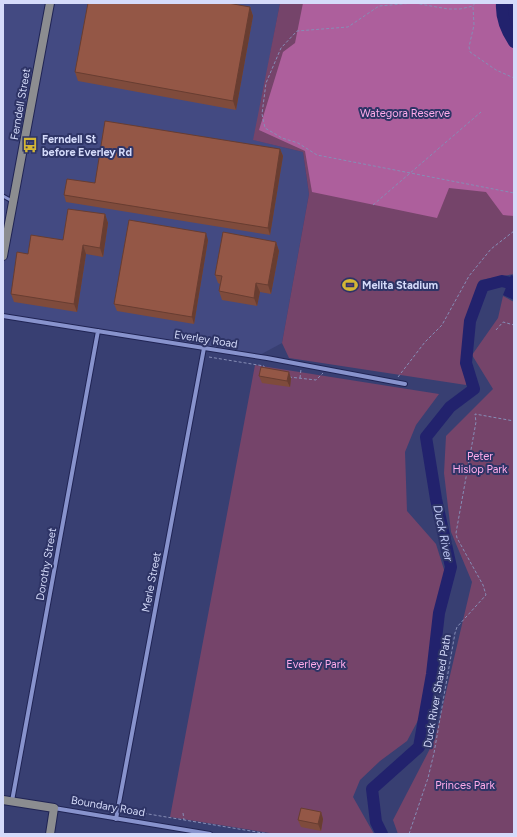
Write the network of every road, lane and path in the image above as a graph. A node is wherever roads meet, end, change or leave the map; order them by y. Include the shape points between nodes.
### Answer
1 (50, 3) edge
2 (475, 3) edge
3 (473, 6) junction
4 (514, 78) edge
5 (481, 112) dead end
6 (411, 173) junction
7 (514, 192) edge
8 (3, 196) edge
9 (14, 201) junction
10 (373, 205) dead end
11 (514, 232) edge
12 (3, 256) edge
13 (3, 316) edge
14 (514, 325) edge
15 (496, 330) dead end
16 (98, 331) junction
17 (204, 348) junction
18 (207, 357) dead end
19 (259, 365) junction
20 (302, 365) junction
21 (261, 369) edge
22 (324, 369) junction
23 (263, 373) edge
24 (285, 376) edge
25 (300, 378) junction
26 (394, 382) junction
27 (405, 384) dead end
28 (514, 421) edge
29 (3, 800) edge
30 (12, 801) junction
31 (54, 808) junction
32 (124, 810) dead end
33 (183, 813) dead end
34 (116, 819) junction
35 (184, 820) junction
36 (50, 834) edge
37 (210, 834) edge
38 (269, 834) edge
39 (409, 834) edge

1 - 9 main road, Ferndell Street
2 - 3 path
3 - 4 path via 474,25 470,52 496,70
3 - 6 path via 448,9 414,3 379,6 348,27 297,31 281,48 266,83 262,114 265,128 317,155
5 - 6 path
6 - 7 path
6 - 10 path
8 - 9 lane
9 - 12 main road, Ferndell Street
11 - 26 path via 491,249 469,276 442,325
13 - 16 street, Everley Road
14 - 15 path via 503,322
16 - 17 street, Everley Road
16 - 30 street, Dorothy Street
17 - 20 street, Everley Road
17 - 34 street, Merle Street
18 - 19 path
19 - 21 path
19 - 23 path via 264,366
20 - 22 street, Everley Road
20 - 25 path
22 - 25 path via 316,380
22 - 26 street, Everley Road
24 - 25 path
26 - 27 street, Everley Road
28 - 39 path, Duck River Shared Path via 476,414 474,417 476,422 456,533 486,595 457,627 455,633 434,754
29 - 30 main road, Boundary Road
30 - 31 main road, Boundary Road
31 - 34 street, Boundary Road
31 - 36 main road
32 - 35 path
33 - 35 path
34 - 37 street, Boundary Road
35 - 38 path

